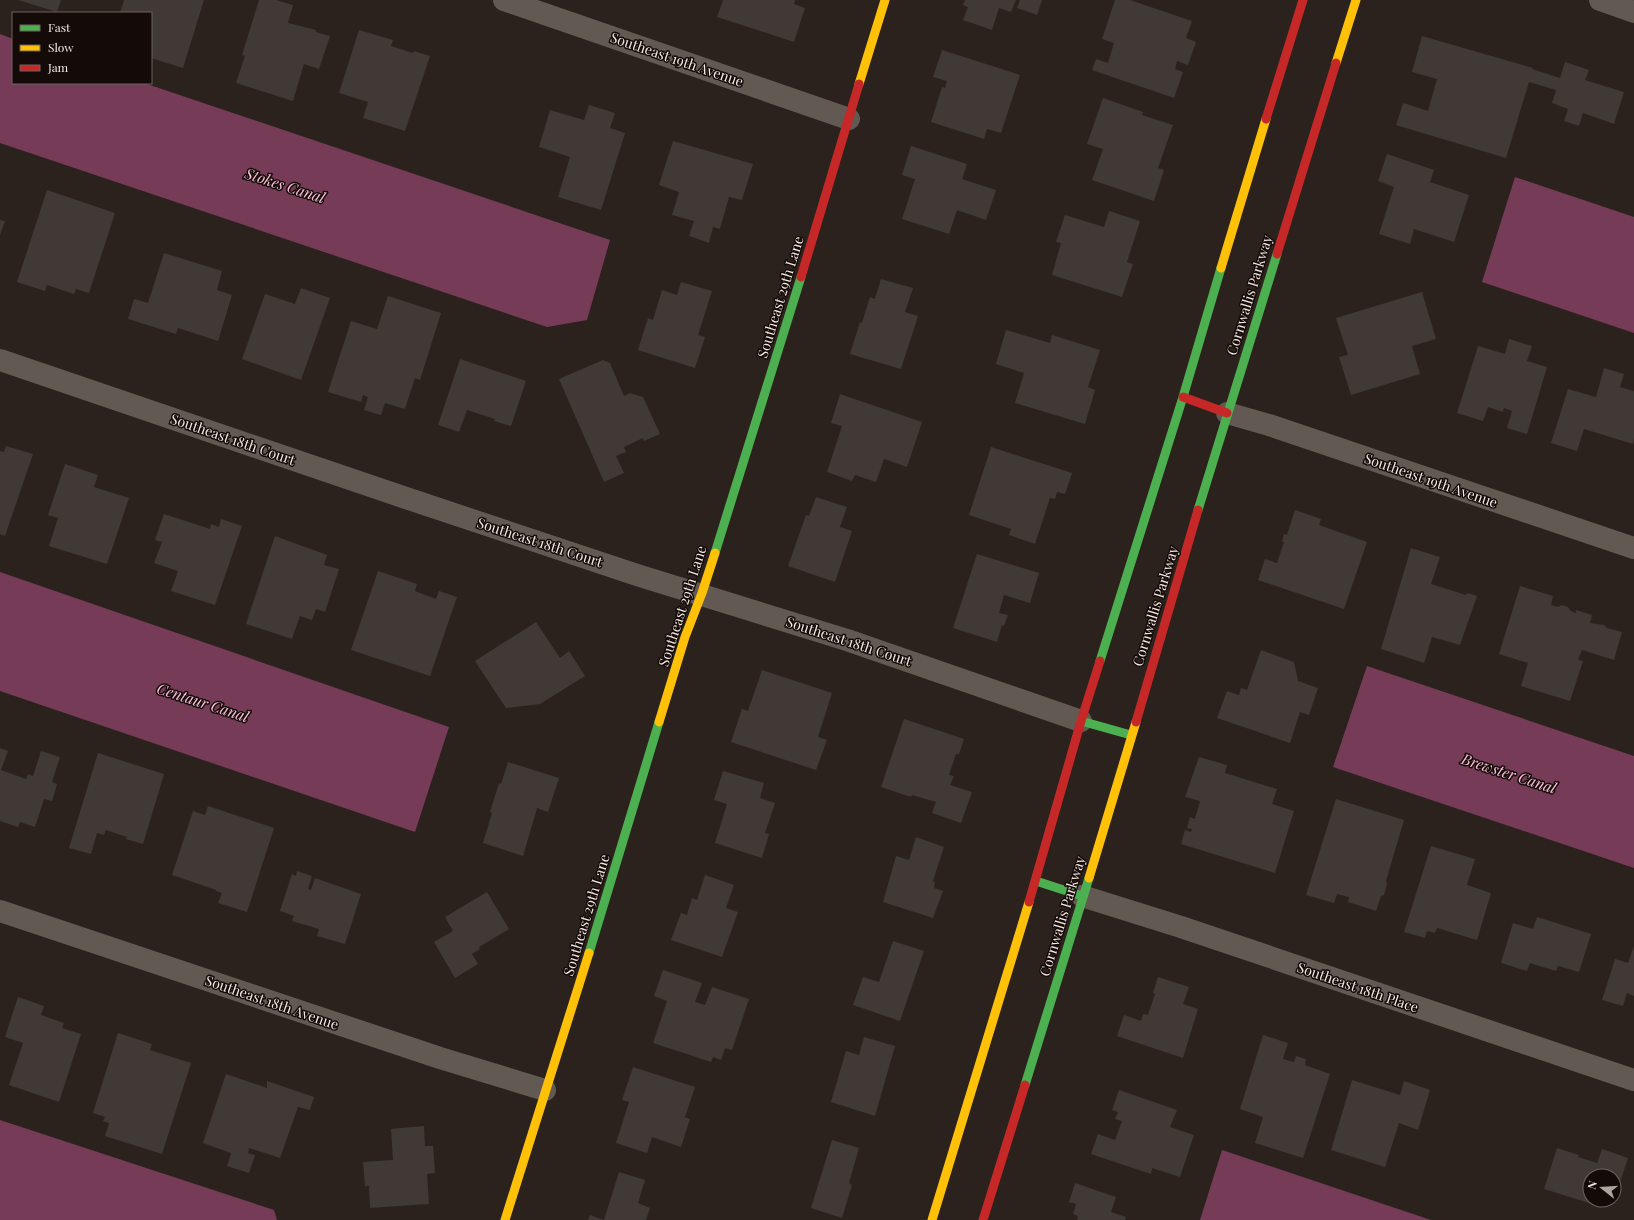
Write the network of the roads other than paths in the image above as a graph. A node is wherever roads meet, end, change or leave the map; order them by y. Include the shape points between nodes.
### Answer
1 (504, 0) edge
2 (885, 0) edge
3 (1303, 0) edge
4 (1356, 0) edge
5 (1600, 0) edge
6 (1634, 12) edge
7 (848, 119) junction
8 (0, 360) edge
9 (1183, 397) junction
10 (1227, 413) junction
11 (1634, 548) edge
12 (702, 593) junction
13 (1081, 721) junction
14 (1131, 736) junction
15 (1036, 881) junction
16 (1082, 896) junction
17 (0, 911) edge
18 (1634, 1080) edge
19 (545, 1090) junction
20 (505, 1220) edge
21 (932, 1220) edge
22 (983, 1220) edge

1 - 7 street, Southeast 19th Avenue
2 - 7 street, Southeast 29th Lane
3 - 9 street
4 - 10 street, Cornwallis Parkway
5 - 6 street
7 - 12 street, Southeast 29th Lane
8 - 12 street, Southeast 18th Court via 414,501
9 - 10 street
9 - 13 street
10 - 11 street, Southeast 19th Avenue
10 - 14 street, Cornwallis Parkway
12 - 13 street, Southeast 18th Court
12 - 19 street, Southeast 29th Lane via 685,637
13 - 14 street
13 - 15 street
14 - 16 street, Cornwallis Parkway
15 - 16 street
15 - 21 street
16 - 18 street, Southeast 18th Place
16 - 22 street, Cornwallis Parkway
17 - 19 street, Southeast 18th Avenue via 440,1058
19 - 20 street, Southeast 29th Lane

